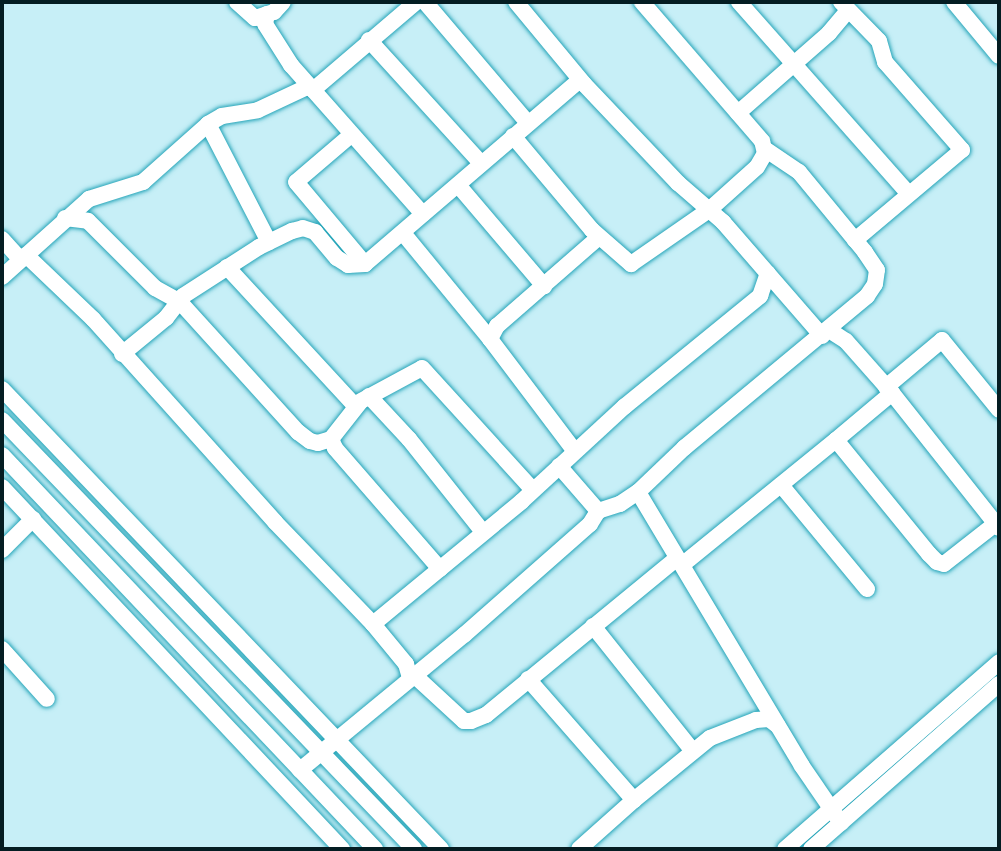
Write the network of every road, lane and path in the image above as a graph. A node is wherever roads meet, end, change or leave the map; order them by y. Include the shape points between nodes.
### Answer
1 (237, 2) edge
2 (284, 2) edge
3 (416, 2) edge
4 (425, 2) edge
5 (739, 2) edge
6 (954, 2) edge
7 (522, 4) edge
8 (648, 4) edge
9 (845, 6) edge
10 (267, 15) junction
11 (369, 40) junction
12 (999, 56) edge
13 (795, 63) junction
14 (580, 80) junction
15 (311, 88) junction
16 (738, 114) junction
17 (528, 123) junction
18 (208, 124) junction
19 (351, 135) junction
20 (513, 136) junction
21 (765, 149) junction
22 (481, 163) junction
23 (458, 185) junction
24 (909, 194) junction
25 (709, 210) junction
26 (423, 214) junction
27 (65, 218) junction
28 (403, 233) junction
29 (599, 237) junction
30 (2, 239) edge
31 (855, 240) junction
32 (269, 242) junction
33 (24, 257) junction
34 (365, 264) junction
35 (227, 267) junction
36 (768, 273) junction
37 (2, 277) edge
38 (544, 286) junction
39 (180, 302) junction
40 (825, 333) junction
41 (490, 339) junction
42 (122, 354) junction
43 (2, 388) edge
44 (889, 390) junction
45 (363, 401) junction
46 (999, 410) edge
47 (2, 420) edge
48 (331, 439) junction
49 (836, 440) junction
50 (574, 450) junction
51 (2, 454) edge
52 (559, 466) junction
53 (781, 485) junction
54 (2, 487) edge
55 (533, 490) junction
56 (638, 492) junction
57 (598, 511) junction
58 (33, 519) junction
59 (998, 524) edge
60 (483, 532) junction
61 (2, 550) edge
62 (679, 562) junction
63 (440, 569) junction
64 (867, 589) dead end
65 (373, 624) junction
66 (593, 626) junction
67 (2, 649) edge
68 (999, 662) edge
69 (412, 676) junction
70 (528, 679) junction
71 (999, 684) edge
72 (47, 699) dead end
73 (778, 726) junction
74 (337, 740) junction
75 (692, 750) junction
76 (322, 753) junction
77 (300, 770) junction
78 (634, 800) junction
79 (832, 808) junction
80 (841, 823) junction
81 (342, 849) edge
82 (374, 849) edge
83 (414, 849) edge
84 (441, 849) edge
85 (579, 849) edge
86 (785, 849) edge
87 (811, 849) edge

1 - 10 street via 255,18
2 - 10 street
3 - 11 street
4 - 17 street
5 - 13 street
6 - 12 street
7 - 14 street
8 - 16 street
9 - 13 street via 830,33
9 - 24 street via 878,41 885,62 962,150
10 - 15 street via 265,24 278,47
11 - 15 street
11 - 22 street
13 - 16 street
13 - 24 street
14 - 17 street
14 - 25 street
15 - 18 street
15 - 19 street
16 - 21 street
17 - 20 street
18 - 27 street via 143,182 99,193
18 - 32 street
19 - 26 street
19 - 34 street via 296,182
20 - 22 street
20 - 29 street
21 - 25 street via 757,167
21 - 31 street via 799,172
22 - 23 street
23 - 26 street
23 - 38 street
24 - 31 street
25 - 29 street via 631,264
25 - 36 street
26 - 28 street
27 - 33 street
27 - 39 street via 88,221 155,288
28 - 34 street
28 - 41 street
29 - 38 street
30 - 33 street
31 - 40 street via 877,270 875,284 856,308
32 - 34 street via 303,228 315,232 348,265
32 - 35 street
33 - 37 street
33 - 42 street via 93,318
35 - 39 street
35 - 45 street
36 - 40 street
36 - 50 street via 761,296
38 - 41 street via 497,327
39 - 42 street
39 - 48 street via 298,432 318,443
40 - 44 street via 846,341
40 - 56 street via 684,448
41 - 50 street
42 - 65 street
43 - 74 street
44 - 46 street via 942,340
44 - 49 street
44 - 59 street
45 - 48 street
45 - 55 street via 422,368
45 - 60 street via 415,447
47 - 76 street
48 - 63 street
49 - 53 street
49 - 59 street via 937,562 944,564
50 - 52 street
51 - 77 street
52 - 55 street
52 - 57 street
53 - 62 street
53 - 64 street
54 - 58 street
55 - 60 street
56 - 57 street
56 - 62 street
57 - 69 street via 590,524
58 - 61 street
58 - 81 street
60 - 63 street
62 - 66 street
62 - 73 street
63 - 65 street
65 - 69 street
66 - 70 street
66 - 75 street
67 - 72 street
68 - 79 street
69 - 70 street via 471,722
69 - 74 street
70 - 78 street
71 - 80 street
73 - 75 street via 769,719 756,720 724,731
73 - 79 street
74 - 76 street
74 - 84 street
75 - 78 street
76 - 77 street
76 - 83 street
77 - 82 street
78 - 85 street
79 - 80 street
79 - 86 street
80 - 87 street

